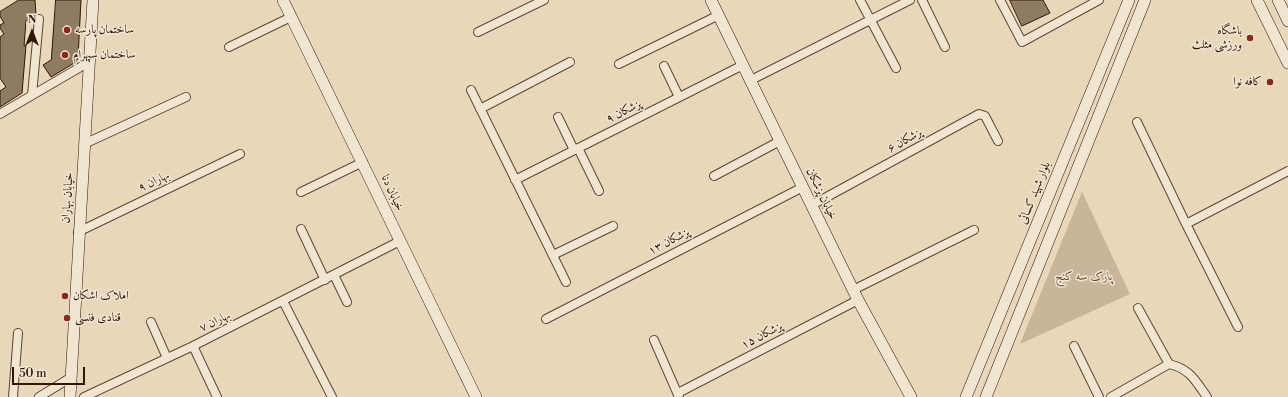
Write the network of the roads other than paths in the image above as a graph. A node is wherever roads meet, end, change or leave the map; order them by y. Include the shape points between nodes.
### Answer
1 (93, 0) edge
2 (283, 0) edge
3 (544, 0) edge
4 (711, 0) edge
5 (860, 0) edge
6 (910, 0) edge
7 (922, 0) edge
8 (1000, 0) edge
9 (1099, 0) edge
10 (1129, 0) edge
11 (1145, 0) edge
12 (1257, 0) edge
13 (1278, 0) edge
14 (719, 16) junction
15 (291, 17) junction
16 (39, 18) dead end
17 (869, 20) junction
18 (1288, 21) edge
19 (478, 32) dead end
20 (229, 47) dead end
21 (945, 47) dead end
22 (89, 62) junction
23 (570, 62) dead end
24 (1288, 63) edge
25 (619, 64) dead end
26 (744, 65) junction
27 (664, 66) dead end
28 (896, 68) dead end
29 (751, 80) junction
30 (471, 90) dead end
31 (32, 95) junction
32 (186, 97) dead end
33 (679, 97) junction
34 (480, 109) junction
35 (0, 114) edge
36 (558, 116) dead end
37 (1137, 122) dead end
38 (780, 140) junction
39 (998, 140) dead end
40 (84, 144) junction
41 (576, 149) junction
42 (1066, 152) junction
43 (240, 154) dead end
44 (1081, 159) junction
45 (363, 162) junction
46 (1288, 171) edge
47 (714, 176) dead end
48 (515, 180) junction
49 (803, 187) junction
50 (599, 191) dead end
51 (301, 192) dead end
52 (812, 205) junction
53 (1186, 224) junction
54 (613, 226) dead end
55 (301, 229) dead end
56 (974, 230) dead end
57 (78, 232) junction
58 (400, 241) junction
59 (553, 254) junction
60 (334, 275) junction
61 (325, 280) junction
62 (566, 282) dead end
63 (856, 295) junction
64 (283, 301) junction
65 (347, 302) dead end
66 (1138, 308) dead end
67 (546, 319) dead end
68 (151, 322) dead end
69 (1238, 327) dead end
70 (18, 333) dead end
71 (654, 340) dead end
72 (193, 346) junction
73 (1074, 346) dead end
74 (167, 358) junction
75 (1169, 364) junction
76 (70, 378) junction
77 (678, 395) edge
78 (13, 397) edge
79 (38, 397) edge
80 (70, 397) edge
81 (84, 397) edge
82 (217, 397) edge
83 (332, 397) edge
84 (476, 397) edge
85 (911, 397) edge
86 (966, 397) edge
87 (986, 397) edge
88 (1099, 397) edge
89 (1111, 397) edge
90 (1207, 397) edge

1 - 22 street, خیابان بهاران
2 - 15 street, خیابان دنا
3 - 19 street
4 - 14 street, خیابان پزشکان
5 - 17 street
6 - 17 street
7 - 21 street
8 - 9 street via 1022,42
10 - 42 street, بلوار شهید کسائی
11 - 44 street
12 - 24 street
13 - 18 street
14 - 25 street
14 - 26 street, خیابان پزشکان
15 - 20 street
15 - 45 street, خیابان دنا
16 - 31 street
17 - 28 street
17 - 29 street
22 - 31 street
22 - 40 street, خیابان بهاران
23 - 34 street
26 - 29 street, خیابان پزشکان
26 - 33 street, ۹ پزشکان
27 - 33 street
29 - 38 street, خیابان پزشکان
30 - 34 street
31 - 35 street
32 - 40 street
33 - 41 street, ۹ پزشکان
34 - 48 street
36 - 41 street
37 - 53 street
38 - 47 street
38 - 49 street, خیابان پزشکان
39 - 52 street, ۶ پزشکان via 985,116 980,114
40 - 57 street, خیابان بهاران
41 - 48 street, ۹ پزشکان
41 - 50 street
42 - 44 street
42 - 86 street, بلوار شهید کسائی
43 - 57 street, ۹ بهاران
44 - 87 street
45 - 51 street
45 - 58 street, خیابان دنا
46 - 53 street
48 - 59 street
49 - 52 street, خیابان پزشکان
49 - 67 street, ۱۳ پزشکان
52 - 63 street, خیابان پزشکان
53 - 69 street
54 - 59 street
55 - 61 street
56 - 63 street, ۱۵ پزشکان
57 - 76 street, خیابان بهاران
58 - 60 street, ۷ بهاران
58 - 84 street, خیابان دنا
59 - 62 street
60 - 61 street, ۷ بهاران
60 - 65 street
61 - 64 street, ۷ بهاران
63 - 77 street, ۱۵ پزشکان
63 - 85 street, خیابان پزشکان
64 - 72 street, ۷ بهاران
64 - 83 street
66 - 75 street
68 - 74 street
70 - 78 street
71 - 77 street
72 - 74 street, ۷ بهاران
72 - 82 street
73 - 88 street
74 - 81 street, ۷ بهاران
75 - 89 street
75 - 90 street via 1187,371
76 - 79 street
76 - 80 street, خیابان بهاران

